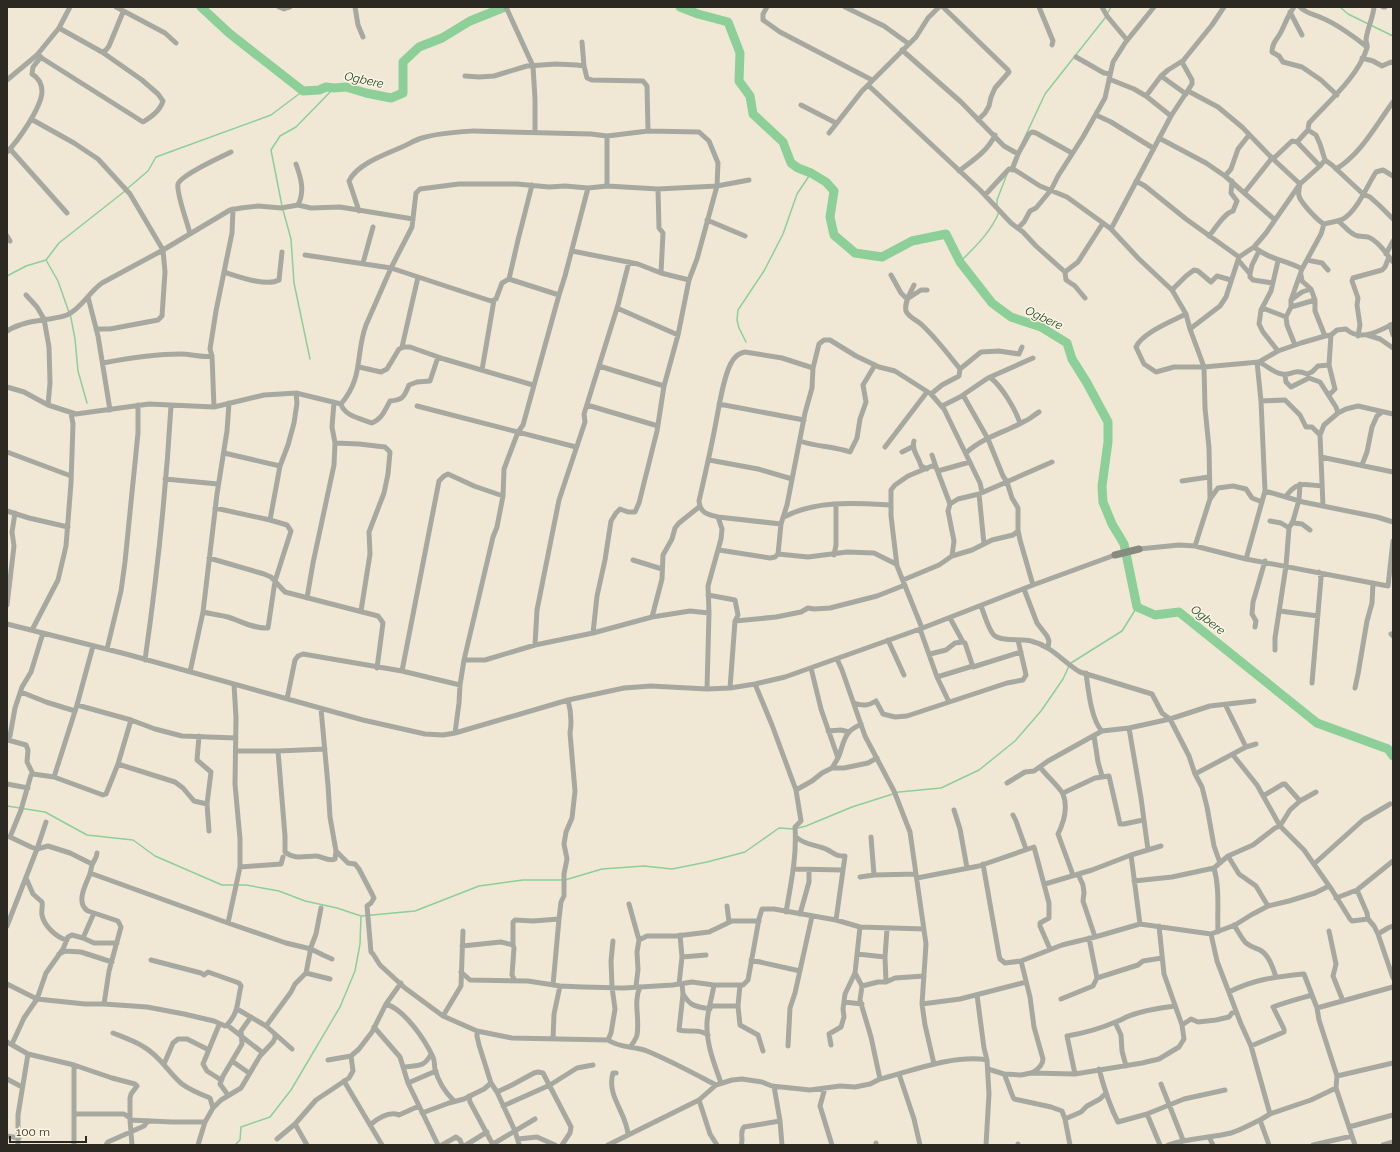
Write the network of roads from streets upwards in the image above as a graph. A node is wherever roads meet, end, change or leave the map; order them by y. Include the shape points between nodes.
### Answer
1 (70, 7) edge
2 (116, 7) edge
3 (279, 7) edge
4 (290, 7) edge
5 (355, 7) edge
6 (767, 7) edge
7 (845, 7) edge
8 (939, 7) edge
9 (943, 7) edge
10 (1039, 7) edge
11 (1154, 7) edge
12 (1224, 7) edge
13 (1300, 7) edge
14 (1374, 7) edge
15 (506, 8) edge
16 (1102, 8) edge
17 (1292, 9) edge
18 (123, 12) junction
19 (59, 28) junction
20 (1302, 35) dead end
21 (363, 37) dead end
22 (1128, 40) junction
23 (582, 42) dead end
24 (176, 43) dead end
25 (909, 44) junction
26 (1052, 45) dead end
27 (1367, 47) junction
28 (902, 50) junction
29 (104, 52) junction
30 (39, 56) junction
31 (1076, 57) dead end
32 (1362, 58) junction
33 (1184, 60) junction
34 (1393, 64) edge
35 (533, 66) junction
36 (584, 66) junction
37 (465, 76) dead end
38 (1162, 76) junction
39 (1109, 77) junction
40 (7, 80) edge
41 (872, 80) junction
42 (868, 85) junction
43 (1187, 92) junction
44 (1337, 94) junction
45 (1146, 96) junction
46 (1393, 102) edge
47 (801, 106) dead end
48 (1096, 115) junction
49 (1171, 116) junction
50 (31, 119) junction
51 (978, 120) junction
52 (836, 123) junction
53 (1308, 130) junction
54 (648, 131) junction
55 (535, 132) junction
56 (829, 133) dead end
57 (994, 135) junction
58 (1249, 135) junction
59 (607, 136) junction
60 (1159, 138) junction
61 (1296, 142) junction
62 (1153, 148) junction
63 (8, 151) edge
64 (230, 152) dead end
65 (1018, 154) junction
66 (1072, 154) junction
67 (1272, 158) junction
68 (1325, 160) junction
69 (296, 164) dead end
70 (1320, 166) junction
71 (1336, 169) junction
72 (1012, 170) junction
73 (959, 171) junction
74 (1225, 176) junction
75 (1393, 176) edge
76 (749, 180) dead end
77 (1232, 181) junction
78 (1136, 182) junction
79 (1300, 184) junction
80 (532, 185) junction
81 (607, 186) junction
82 (717, 186) junction
83 (588, 188) junction
84 (658, 189) junction
85 (1051, 190) junction
86 (1245, 192) junction
87 (1363, 194) junction
88 (985, 195) junction
89 (298, 205) junction
90 (233, 209) junction
91 (359, 211) junction
92 (66, 212) dead end
93 (413, 219) junction
94 (1393, 219) edge
95 (706, 220) junction
96 (1274, 220) junction
97 (1338, 221) junction
98 (1103, 223) junction
99 (1324, 224) junction
100 (373, 227) dead end
101 (1018, 228) junction
102 (1111, 229) junction
103 (190, 234) junction
104 (7, 236) edge
105 (745, 236) dead end
106 (1209, 236) junction
107 (10, 241) dead end
108 (1393, 242) edge
109 (162, 250) junction
110 (572, 251) junction
111 (1259, 251) junction
112 (282, 252) dead end
113 (305, 255) dead end
114 (1387, 255) junction
115 (1239, 259) junction
116 (1307, 260) junction
117 (1278, 261) junction
118 (629, 262) junction
119 (1393, 262) edge
120 (363, 263) junction
121 (391, 268) junction
122 (1328, 270) dead end
123 (224, 272) junction
124 (1065, 272) junction
125 (1301, 272) junction
126 (661, 273) junction
127 (1250, 274) junction
128 (891, 275) dead end
129 (418, 277) junction
130 (509, 279) junction
131 (689, 280) junction
132 (1231, 280) junction
133 (1273, 283) junction
134 (914, 285) dead end
135 (1311, 289) junction
136 (927, 290) dead end
137 (1172, 290) junction
138 (26, 295) dead end
139 (559, 295) junction
140 (88, 297) junction
141 (1085, 298) dead end
142 (907, 299) junction
143 (494, 300) junction
144 (1291, 300) junction
145 (1315, 300) junction
146 (1291, 307) junction
147 (617, 308) junction
148 (1261, 310) junction
149 (1186, 314) junction
150 (1286, 317) junction
151 (44, 319) junction
152 (1392, 324) edge
153 (1190, 329) junction
154 (96, 330) junction
155 (7, 331) edge
156 (678, 335) junction
157 (1328, 335) junction
158 (1366, 335) junction
159 (1393, 335) edge
160 (1358, 336) junction
161 (1295, 345) junction
162 (402, 347) junction
163 (1022, 347) dead end
164 (1393, 348) edge
165 (1278, 351) junction
166 (212, 356) junction
167 (438, 357) junction
168 (1033, 358) dead end
169 (1258, 362) junction
170 (103, 363) junction
171 (875, 364) junction
172 (1329, 365) junction
173 (599, 366) junction
174 (359, 367) junction
175 (1204, 367) junction
176 (813, 368) junction
177 (960, 369) junction
178 (482, 370) junction
179 (1285, 375) junction
180 (991, 378) junction
181 (533, 385) junction
182 (664, 386) junction
183 (7, 387) edge
184 (296, 393) junction
185 (929, 393) junction
186 (963, 395) junction
187 (1329, 395) junction
188 (1261, 401) junction
189 (334, 402) junction
190 (229, 403) junction
191 (341, 404) junction
192 (719, 404) junction
193 (48, 405) junction
194 (138, 405) junction
195 (587, 405) junction
196 (171, 406) junction
197 (417, 406) dead end
198 (942, 406) junction
199 (214, 407) junction
200 (110, 410) junction
201 (1039, 412) dead end
202 (1382, 412) junction
203 (71, 413) junction
204 (1338, 413) junction
205 (1393, 414) edge
206 (804, 420) junction
207 (1020, 423) junction
208 (658, 426) junction
209 (518, 432) junction
210 (1320, 436) junction
211 (988, 439) junction
212 (914, 441) dead end
213 (800, 442) junction
214 (334, 444) junction
215 (576, 447) junction
216 (885, 447) dead end
217 (912, 447) junction
218 (7, 452) edge
219 (902, 452) dead end
220 (224, 453) junction
221 (966, 453) junction
222 (932, 455) dead end
223 (1321, 457) junction
224 (709, 460) junction
225 (970, 462) junction
226 (1052, 462) dead end
227 (1362, 465) junction
228 (280, 466) junction
229 (927, 469) junction
230 (937, 469) junction
231 (1393, 472) edge
232 (71, 476) junction
233 (1209, 477) junction
234 (165, 479) junction
235 (792, 479) junction
236 (1182, 481) dead end
237 (1007, 482) junction
238 (218, 484) junction
239 (1300, 484) junction
240 (1322, 486) junction
241 (1265, 491) junction
242 (980, 493) junction
243 (503, 496) junction
244 (1286, 496) junction
245 (1209, 500) junction
246 (1299, 500) junction
247 (1262, 502) junction
248 (836, 504) junction
249 (950, 504) junction
250 (891, 505) junction
251 (1323, 506) junction
252 (699, 507) junction
253 (215, 508) junction
254 (7, 511) edge
255 (15, 513) junction
256 (718, 517) junction
257 (784, 517) junction
258 (270, 520) junction
259 (1270, 521) dead end
260 (1293, 521) junction
261 (1393, 522) edge
262 (781, 524) junction
263 (68, 527) junction
264 (1289, 528) junction
265 (1310, 530) dead end
266 (1019, 534) junction
267 (1393, 542) edge
268 (984, 544) junction
269 (1195, 546) junction
270 (1139, 549) joint
271 (719, 550) junction
272 (778, 554) junction
273 (834, 554) junction
274 (1115, 555) joint
275 (952, 556) junction
276 (209, 558) junction
277 (1246, 558) junction
278 (633, 560) dead end
279 (1265, 561) junction
280 (896, 564) junction
281 (1286, 566) junction
282 (662, 569) junction
283 (1319, 572) junction
284 (1391, 572) edge
285 (275, 581) junction
286 (904, 582) junction
287 (1373, 583) junction
288 (1033, 585) junction
289 (1391, 587) edge
290 (1024, 589) junction
291 (708, 595) junction
292 (307, 598) junction
293 (7, 605) edge
294 (981, 606) junction
295 (361, 611) junction
296 (1280, 611) junction
297 (203, 612) junction
298 (709, 613) junction
299 (1318, 616) junction
300 (652, 617) junction
301 (950, 618) junction
302 (735, 621) junction
303 (7, 624) edge
304 (1254, 627) dead end
305 (921, 629) junction
306 (32, 630) junction
307 (43, 633) junction
308 (593, 633) junction
309 (888, 640) junction
310 (1018, 640) junction
311 (963, 642) junction
312 (535, 645) junction
313 (93, 646) junction
314 (1048, 647) junction
315 (108, 649) junction
316 (1275, 650) dead end
317 (1021, 652) junction
318 (930, 654) junction
319 (837, 659) junction
320 (145, 660) junction
321 (464, 660) junction
322 (973, 666) junction
323 (377, 668) junction
324 (811, 668) junction
325 (402, 671) junction
326 (190, 672) junction
327 (1086, 673) junction
328 (904, 675) dead end
329 (938, 678) junction
330 (1312, 683) dead end
331 (234, 684) junction
332 (755, 684) junction
333 (460, 685) junction
334 (707, 688) junction
335 (730, 688) junction
336 (1355, 688) dead end
337 (21, 692) junction
338 (287, 699) junction
339 (568, 700) junction
340 (1254, 701) dead end
341 (949, 702) junction
342 (854, 703) junction
343 (1225, 704) junction
344 (78, 705) junction
345 (321, 709) junction
346 (75, 711) junction
347 (1170, 719) junction
348 (131, 720) junction
349 (861, 724) junction
350 (1129, 728) junction
351 (828, 731) junction
352 (1102, 731) junction
353 (849, 732) junction
354 (455, 733) junction
355 (199, 736) junction
356 (1094, 736) junction
357 (236, 738) junction
358 (7, 740) edge
359 (1256, 744) dead end
360 (1246, 747) junction
361 (325, 748) junction
362 (236, 751) junction
363 (278, 751) junction
364 (1233, 755) junction
365 (838, 758) junction
366 (877, 758) junction
367 (118, 764) junction
368 (1040, 767) junction
369 (832, 768) junction
370 (33, 774) junction
371 (1195, 774) junction
372 (1102, 776) junction
373 (54, 777) junction
374 (1007, 783) dead end
375 (7, 784) edge
376 (28, 788) junction
377 (796, 790) junction
378 (1316, 792) dead end
379 (1063, 793) junction
380 (1263, 796) junction
381 (1300, 801) junction
382 (207, 804) junction
383 (1390, 804) dead end
384 (954, 810) dead end
385 (1013, 815) dead end
386 (1143, 820) junction
387 (46, 822) dead end
388 (1280, 826) junction
389 (209, 831) dead end
390 (10, 837) junction
391 (796, 837) junction
392 (871, 837) dead end
393 (7, 843) edge
394 (1161, 846) dead end
395 (37, 849) junction
396 (1026, 849) junction
397 (1148, 850) junction
398 (336, 851) junction
399 (97, 853) dead end
400 (1131, 855) junction
401 (1228, 856) junction
402 (283, 857) dead end
403 (1393, 861) edge
404 (1220, 863) junction
405 (92, 864) junction
406 (983, 864) junction
407 (1314, 864) junction
408 (240, 867) junction
409 (967, 868) junction
410 (1214, 868) junction
411 (794, 869) junction
412 (809, 870) junction
413 (843, 870) junction
414 (90, 873) junction
415 (1076, 874) junction
416 (874, 875) junction
417 (917, 876) junction
418 (860, 877) dead end
419 (26, 878) junction
420 (1134, 882) junction
421 (1045, 884) junction
422 (1329, 886) junction
423 (1357, 890) junction
424 (1336, 898) junction
425 (629, 904) dead end
426 (727, 906) dead end
427 (1268, 906) junction
428 (321, 908) dead end
429 (786, 912) junction
430 (94, 913) junction
431 (800, 914) junction
432 (812, 916) junction
433 (559, 919) junction
434 (1368, 919) junction
435 (836, 920) junction
436 (759, 921) junction
437 (729, 922) junction
438 (228, 923) junction
439 (1140, 924) junction
440 (1234, 925) junction
441 (7, 926) edge
442 (1158, 926) junction
443 (1393, 926) edge
444 (860, 927) junction
445 (888, 928) junction
446 (924, 929) junction
447 (463, 931) dead end
448 (1329, 931) dead end
449 (1218, 932) junction
450 (1211, 934) junction
451 (1378, 934) junction
452 (680, 935) junction
453 (1095, 937) junction
454 (83, 938) junction
455 (640, 938) junction
456 (1089, 938) junction
457 (67, 940) junction
458 (613, 941) dead end
459 (117, 943) junction
460 (513, 945) junction
461 (462, 946) junction
462 (311, 949) junction
463 (1050, 949) junction
464 (58, 954) junction
465 (857, 954) junction
466 (706, 955) dead end
467 (682, 957) junction
468 (885, 957) junction
469 (1162, 958) junction
470 (332, 959) dead end
471 (151, 960) dead end
472 (751, 960) junction
473 (1021, 961) junction
474 (112, 962) junction
475 (800, 971) junction
476 (461, 972) junction
477 (306, 973) junction
478 (855, 973) junction
479 (924, 976) junction
480 (1276, 976) junction
481 (1097, 978) junction
482 (1393, 978) edge
483 (330, 979) dead end
484 (470, 980) junction
485 (515, 981) junction
486 (886, 982) junction
487 (1026, 982) junction
488 (7, 984) edge
489 (401, 984) junction
490 (681, 984) junction
491 (553, 985) junction
492 (714, 985) junction
493 (740, 985) junction
494 (461, 986) junction
495 (560, 986) junction
496 (862, 986) junction
497 (612, 987) junction
498 (638, 987) junction
499 (1393, 987) edge
500 (1229, 992) junction
501 (683, 994) junction
502 (977, 995) junction
503 (1312, 995) junction
504 (37, 999) junction
505 (1061, 999) dead end
506 (1343, 1001) junction
507 (844, 1002) junction
508 (104, 1004) junction
509 (386, 1004) junction
510 (862, 1004) junction
511 (922, 1004) junction
512 (738, 1006) junction
513 (1175, 1006) junction
514 (710, 1008) junction
515 (1317, 1008) junction
516 (237, 1009) junction
517 (1236, 1012) junction
518 (443, 1016) junction
519 (252, 1017) junction
520 (1115, 1022) junction
521 (218, 1023) junction
522 (227, 1025) junction
523 (1182, 1025) junction
524 (266, 1026) junction
525 (374, 1028) junction
526 (477, 1031) junction
527 (113, 1032) dead end
528 (275, 1034) junction
529 (708, 1035) junction
530 (240, 1036) junction
531 (553, 1039) junction
532 (608, 1040) junction
533 (10, 1043) edge
534 (831, 1045) dead end
535 (631, 1046) junction
536 (788, 1046) dead end
537 (1251, 1046) junction
538 (292, 1049) dead end
539 (209, 1050) junction
540 (763, 1051) dead end
541 (263, 1053) junction
542 (28, 1054) junction
543 (431, 1054) junction
544 (345, 1056) junction
545 (351, 1056) junction
546 (328, 1060) dead end
547 (987, 1060) junction
548 (232, 1061) junction
549 (352, 1062) junction
550 (1393, 1063) edge
551 (164, 1064) junction
552 (934, 1064) junction
553 (74, 1065) junction
554 (593, 1065) dead end
555 (1126, 1066) junction
556 (404, 1067) junction
557 (988, 1069) junction
558 (1099, 1069) junction
559 (436, 1071) junction
560 (249, 1073) junction
561 (616, 1073) dead end
562 (1031, 1073) junction
563 (899, 1074) junction
564 (1004, 1074) junction
565 (1075, 1074) junction
566 (1337, 1076) junction
567 (7, 1079) edge
568 (880, 1079) junction
569 (221, 1080) junction
570 (344, 1081) junction
571 (408, 1083) junction
572 (491, 1083) junction
573 (718, 1084) junction
574 (1161, 1084) dead end
575 (550, 1085) junction
576 (774, 1086) junction
577 (22, 1087) junction
578 (825, 1088) junction
579 (1336, 1088) junction
580 (1225, 1090) dead end
581 (497, 1092) junction
582 (1105, 1094) junction
583 (228, 1095) junction
584 (469, 1096) junction
585 (699, 1100) junction
586 (454, 1101) junction
587 (1170, 1104) junction
588 (419, 1106) junction
589 (504, 1106) junction
590 (213, 1108) junction
591 (422, 1113) junction
592 (74, 1114) junction
593 (1147, 1114) junction
594 (1270, 1114) junction
595 (1393, 1115) edge
596 (130, 1119) junction
597 (535, 1119) dead end
598 (1065, 1119) junction
599 (1260, 1120) junction
600 (148, 1121) junction
601 (780, 1121) junction
602 (204, 1122) junction
603 (295, 1124) junction
604 (370, 1125) junction
605 (1349, 1127) junction
606 (515, 1131) junction
607 (130, 1132) junction
608 (487, 1132) junction
609 (628, 1135) junction
610 (7, 1136) edge
611 (1352, 1136) junction
612 (1209, 1137) junction
613 (19, 1138) junction
614 (277, 1139) dead end
615 (518, 1139) junction
616 (1183, 1140) junction
617 (1393, 1142) edge
618 (493, 1144) edge
619 (18, 1145) edge
620 (23, 1145) edge
621 (74, 1145) edge
622 (106, 1145) edge
623 (132, 1145) edge
624 (198, 1145) edge
625 (307, 1145) edge
626 (382, 1145) edge
627 (438, 1145) edge
628 (442, 1145) edge
629 (462, 1145) edge
630 (466, 1145) edge
631 (518, 1145) edge
632 (554, 1145) edge
633 (562, 1145) edge
634 (608, 1145) edge
635 (717, 1145) edge
636 (742, 1145) edge
637 (782, 1145) edge
638 (832, 1145) edge
639 (920, 1145) edge
640 (986, 1145) edge
641 (1070, 1145) edge
642 (1160, 1145) edge
643 (1168, 1145) edge
644 (1213, 1145) edge
645 (1269, 1145) edge
646 (1313, 1145) edge
647 (1355, 1145) edge
648 (1383, 1145) edge

1 - 19 street
2 - 18 street
3 - 4 street
5 - 21 street
6 - 41 street via 763,14 766,23
7 - 25 street via 884,26
8 - 25 street
9 - 51 street via 1009,72 995,88 985,113
10 - 26 street via 1053,41
11 - 22 street
12 - 33 street
13 - 27 street via 1311,15 1322,17
14 - 27 street via 1366,40
15 - 35 street
16 - 22 street
17 - 20 street
17 - 44 street via 1275,40 1272,52 1283,62 1302,68 1321,80
18 - 24 street via 162,31
18 - 29 street via 115,35
19 - 29 street
19 - 30 street
22 - 39 street via 1113,62
23 - 36 street
25 - 28 street
27 - 32 street
28 - 41 street
28 - 51 street
29 - 30 street via 158,94 162,102 152,116 143,122
30 - 40 street
30 - 50 street via 32,74 39,79 42,94
31 - 39 street
32 - 34 street via 1382,66 1391,62
32 - 44 street
33 - 38 street
33 - 43 street via 1182,62 1192,80
35 - 36 street
35 - 37 street via 494,76
35 - 55 street
36 - 54 street via 587,78 592,80 645,82
38 - 43 street
38 - 45 street
39 - 45 street
39 - 48 street via 1105,98
41 - 42 street
42 - 52 street
42 - 73 street
43 - 49 street
43 - 58 street via 1218,107
44 - 53 street via 1309,123
45 - 49 street
46 - 71 street via 1362,146
47 - 52 street
48 - 62 street
48 - 66 street
49 - 60 street
50 - 63 street
50 - 109 street via 98,159 130,194
51 - 57 street
52 - 56 street
53 - 61 street
53 - 68 street via 1316,135
54 - 59 street
54 - 82 street via 699,132 709,141 718,163
55 - 59 street
55 - 91 street via 454,132 422,138 386,154 351,176 349,181
57 - 65 street via 1004,146
57 - 73 street via 992,142 984,151
58 - 67 street
58 - 74 street via 1238,149 1231,169
59 - 81 street
60 - 62 street
60 - 74 street
61 - 67 street via 1292,141
61 - 70 street
62 - 78 street
63 - 92 street
64 - 103 street via 190,173 178,183
65 - 66 street via 1029,134 1034,132
65 - 72 street
66 - 85 street
67 - 79 street
67 - 86 street
68 - 70 street
68 - 71 street
69 - 89 street via 302,189
70 - 79 street
71 - 87 street
72 - 85 street
72 - 88 street via 1009,169
73 - 88 street
74 - 77 street
75 - 87 street via 1379,170
76 - 82 street
77 - 86 street
77 - 106 street via 1231,193 1237,201 1232,211 1224,215
78 - 102 street
78 - 106 street via 1146,186
79 - 96 street
79 - 99 street via 1300,199
80 - 83 street
80 - 93 street via 459,184 420,189 416,193
80 - 130 street
81 - 83 street
81 - 84 street
82 - 84 street
82 - 95 street
83 - 110 street
84 - 126 street via 659,228 663,233
85 - 98 street via 1067,197
85 - 101 street via 1036,208 1030,211
86 - 96 street
87 - 94 street via 1370,197
87 - 97 street via 1350,212
88 - 101 street
89 - 90 street
89 - 91 street via 311,208 340,207
90 - 103 street
90 - 123 street via 232,233
91 - 93 street
93 - 121 street via 410,231
95 - 105 street
95 - 131 street
96 - 111 street
97 - 99 street
97 - 114 street via 1356,236 1374,240
98 - 102 street
98 - 124 street via 1078,262
99 - 116 street
100 - 120 street
101 - 124 street
102 - 137 street
103 - 109 street
104 - 107 street
106 - 115 street
108 - 114 street
109 - 140 street via 102,283
109 - 154 street via 165,272 162,316 158,320
110 - 118 street
110 - 139 street
111 - 115 street
111 - 117 street
111 - 127 street
112 - 123 street via 280,275 274,282 251,280
113 - 120 street
114 - 119 street
114 - 160 street via 1382,270 1353,278 1358,298
115 - 127 street
115 - 132 street
116 - 122 street via 1322,263
116 - 125 street
117 - 125 street via 1293,264
117 - 133 street
118 - 126 street
118 - 147 street
120 - 121 street
121 - 129 street
121 - 174 street via 363,334
123 - 166 street via 210,349
124 - 141 street via 1066,280
125 - 135 street via 1302,281
125 - 144 street
126 - 131 street
127 - 133 street via 1253,280
128 - 142 street
129 - 143 street via 487,300
129 - 162 street
130 - 139 street
130 - 143 street via 502,282
131 - 156 street
132 - 137 street via 1217,276 1211,282 1194,270
132 - 153 street via 1220,306
133 - 148 street
134 - 142 street
135 - 144 street
135 - 145 street
136 - 142 street via 921,290
137 - 149 street
138 - 151 street
139 - 181 street
140 - 151 street via 65,316
140 - 154 street
142 - 177 street via 906,310 910,316 931,333
143 - 178 street
144 - 146 street
145 - 146 street
145 - 157 street via 1315,311
146 - 150 street
147 - 156 street
147 - 173 street
148 - 150 street via 1265,309
148 - 165 street via 1259,324
149 - 153 street
149 - 175 street via 1147,335 1136,347 1144,364 1156,372 1174,367
150 - 161 street
151 - 155 street via 20,324
151 - 193 street via 49,347
152 - 158 street
152 - 159 street
153 - 175 street
154 - 170 street
156 - 182 street
157 - 160 street via 1346,329
157 - 161 street
157 - 172 street
158 - 160 street
158 - 164 street via 1377,338
161 - 165 street
162 - 167 street via 410,347
162 - 174 street via 396,352 387,369 381,372
163 - 177 street via 1019,354 981,352
165 - 169 street
166 - 170 street via 205,358 188,354 167,354
166 - 199 street
167 - 178 street
167 - 191 street via 430,381 409,385 405,396 390,402 380,419 375,422 353,415 342,408
168 - 180 street
169 - 175 street
169 - 179 street
169 - 188 street
170 - 200 street
171 - 176 street via 827,340 819,344
171 - 185 street via 894,371
171 - 213 street via 863,385 866,402 857,438 850,452
172 - 179 street via 1318,366 1307,374 1294,371
172 - 187 street via 1335,389
173 - 182 street
173 - 195 street
174 - 191 street via 352,388
175 - 233 street
176 - 192 street via 782,358 740,353 732,361
176 - 206 street via 812,388
177 - 185 street via 959,376
178 - 181 street
179 - 187 street via 1286,382 1291,386 1310,378 1316,379
180 - 186 street
180 - 207 street via 1015,411
181 - 209 street via 523,425
182 - 208 street
183 - 193 street via 24,392
184 - 189 street
184 - 190 street via 264,395
184 - 228 street via 294,423
185 - 198 street
185 - 216 street
186 - 198 street
186 - 211 street
187 - 204 street
188 - 210 street via 1287,401 1300,415 1306,427 1312,427
188 - 241 street
189 - 191 street
189 - 214 street
190 - 199 street
190 - 220 street
192 - 206 street
192 - 224 street
193 - 203 street
194 - 196 street
194 - 200 street
194 - 315 street via 138,433 125,562
195 - 208 street
195 - 215 street via 585,422
196 - 199 street
196 - 234 street
197 - 209 street
198 - 221 street
200 - 203 street
201 - 207 street
202 - 204 street via 1358,406
202 - 205 street
202 - 227 street via 1372,427
203 - 232 street
204 - 210 street via 1324,425
206 - 213 street
207 - 211 street
208 - 308 street via 647,475 635,512 620,509 611,521
209 - 215 street
209 - 243 street via 504,469
210 - 223 street
211 - 221 street
211 - 237 street
212 - 217 street
213 - 235 street
214 - 292 street via 334,465
214 - 295 street via 385,447 390,452 384,493 369,532 370,554
215 - 312 street via 558,500 537,610
217 - 219 street
217 - 229 street via 921,466
218 - 232 street
220 - 228 street
220 - 238 street
221 - 225 street
222 - 230 street
223 - 227 street
223 - 240 street
224 - 235 street via 758,469
224 - 252 street
225 - 230 street
225 - 242 street via 980,483
226 - 237 street
227 - 231 street
228 - 258 street
229 - 230 street via 932,466
229 - 250 street via 908,476 895,485 891,490
230 - 249 street
232 - 263 street
233 - 236 street
233 - 245 street
234 - 238 street
234 - 320 street via 154,598
235 - 257 street
237 - 242 street
237 - 266 street via 1018,508
238 - 253 street
239 - 240 street
239 - 244 street via 1293,487
239 - 246 street
240 - 251 street
241 - 244 street
241 - 247 street
242 - 249 street
242 - 268 street
243 - 321 street
243 - 325 street via 448,474 439,481
244 - 246 street
245 - 247 street via 1218,488 1233,486 1246,489 1252,498
245 - 269 street
246 - 251 street
246 - 260 street
247 - 277 street
248 - 250 street
248 - 257 street via 815,506
248 - 273 street
249 - 275 street via 948,511 954,541
250 - 280 street
251 - 261 street
252 - 256 street via 705,513
252 - 282 street via 675,528 663,555
253 - 258 street
253 - 276 street
254 - 255 street
255 - 263 street
255 - 293 street
256 - 262 street
256 - 271 street via 722,529
257 - 262 street
258 - 285 street via 287,526 290,530
259 - 264 street
260 - 264 street
260 - 265 street
262 - 272 street
263 - 306 street via 58,580
264 - 281 street
266 - 268 street
266 - 288 street
267 - 284 street
268 - 275 street
269 - 270 street
269 - 277 street
270 - 274 street
271 - 272 street via 770,558
271 - 291 street via 708,586
272 - 273 street via 808,557
273 - 280 street via 874,553
274 - 288 street
275 - 286 street
276 - 285 street via 264,574
276 - 297 street
277 - 279 street
278 - 282 street
279 - 281 street
279 - 304 street via 1252,602 1252,614 1256,620
280 - 286 street
281 - 283 street
281 - 296 street
282 - 300 street via 662,579
283 - 287 street
283 - 299 street via 1321,578
284 - 289 street
285 - 292 street via 285,592
285 - 297 street via 268,628 262,629
286 - 302 street via 877,596 830,608 808,608 776,617
286 - 305 street
287 - 289 street
287 - 336 street via 1372,604
288 - 290 street
290 - 294 street
290 - 314 street via 1037,623 1047,636
291 - 298 street
291 - 302 street via 735,600 738,615
292 - 295 street
294 - 301 street
294 - 310 street via 994,636
295 - 323 street via 378,616 383,623
296 - 299 street
296 - 316 street
297 - 326 street
298 - 300 street via 690,611
298 - 334 street
299 - 330 street
300 - 308 street
301 - 305 street
301 - 311 street
302 - 335 street
303 - 306 street
305 - 309 street
305 - 318 street
306 - 307 street
307 - 313 street
307 - 337 street via 31,672
308 - 312 street
309 - 319 street
309 - 328 street
310 - 314 street via 1031,640
310 - 317 street
311 - 318 street
311 - 322 street
312 - 321 street via 485,660
313 - 315 street
313 - 344 street
314 - 327 street via 1080,672
315 - 320 street
317 - 322 street
317 - 341 street via 1026,674 1023,680
318 - 329 street
319 - 324 street
319 - 342 street
320 - 326 street
321 - 333 street
322 - 329 street
323 - 325 street
323 - 338 street via 303,654 295,660
324 - 332 street via 785,678
324 - 351 street
325 - 333 street
326 - 331 street
327 - 347 street via 1152,694 1162,713
327 - 352 street via 1091,706
329 - 341 street
331 - 338 street
331 - 357 street
332 - 335 street
332 - 377 street
333 - 354 street
334 - 335 street
334 - 339 street via 624,688
337 - 346 street
337 - 358 street
338 - 345 street
339 - 354 street
339 - 433 street via 572,724 570,733 575,791 572,818 564,844 567,859
340 - 343 street
341 - 342 street via 907,716 895,717 883,714 876,701 868,706
342 - 349 street
343 - 347 street via 1210,706
343 - 360 street
344 - 346 street
344 - 348 street
345 - 354 street via 416,732 433,735
345 - 361 street
346 - 373 street
347 - 350 street
347 - 371 street
348 - 355 street via 182,736
348 - 367 street
349 - 353 street
349 - 366 street
350 - 352 street
350 - 386 street
351 - 353 street
351 - 365 street
352 - 356 street
353 - 365 street
355 - 357 street
355 - 382 street via 197,760 210,772
356 - 368 street
356 - 372 street
357 - 362 street
358 - 370 street via 26,745 27,762
359 - 360 street
360 - 364 street
361 - 363 street
361 - 398 street via 330,817
362 - 363 street
362 - 408 street via 235,784
363 - 398 street via 285,852 290,856 316,856 331,861
364 - 371 street
364 - 380 street
365 - 369 street
366 - 369 street via 868,763
366 - 417 street via 894,790 910,832
367 - 373 street via 105,795
367 - 382 street via 175,782 194,801
368 - 374 street
368 - 379 street
369 - 377 street
370 - 373 street
370 - 376 street
371 - 404 street via 1202,787
372 - 379 street
372 - 386 street via 1109,776 1120,824
375 - 376 street
376 - 390 street
377 - 391 street via 801,821 795,829
378 - 381 street
379 - 415 street via 1065,811 1063,826 1058,834
380 - 381 street via 1285,784
380 - 388 street
381 - 388 street via 1290,810
382 - 389 street
383 - 407 street via 1363,820
384 - 409 street
385 - 396 street
386 - 397 street
387 - 395 street
388 - 401 street via 1253,845
388 - 407 street
390 - 393 street
390 - 395 street
391 - 411 street
391 - 413 street via 805,844 828,850 838,856 845,856
392 - 416 street
394 - 397 street
395 - 405 street via 48,846
395 - 419 street
396 - 406 street
396 - 421 street via 1034,847
397 - 400 street
398 - 489 street via 348,863 355,864 374,898 367,906 371,952 380,965
399 - 405 street
400 - 415 street
400 - 420 street
401 - 404 street
401 - 427 street via 1239,874 1256,886
402 - 408 street via 281,864
403 - 423 street
404 - 410 street
405 - 414 street
406 - 409 street
406 - 473 street via 1000,959 1005,962
407 - 422 street
408 - 438 street
409 - 417 street
410 - 420 street
410 - 449 street via 1218,895
411 - 412 street
411 - 429 street
412 - 413 street
412 - 431 street via 809,882
413 - 435 street
414 - 430 street via 82,896 84,908
414 - 438 street
415 - 421 street
415 - 453 street via 1083,886 1083,901
416 - 417 street
416 - 418 street
417 - 446 street
419 - 441 street
419 - 457 street via 33,894 42,902 42,915 50,929
420 - 439 street
421 - 463 street via 1050,915 1047,920 1040,923 1040,926
422 - 424 street
422 - 427 street via 1308,895
423 - 424 street
423 - 434 street
424 - 434 street via 1352,921
425 - 455 street
426 - 437 street
427 - 440 street
428 - 462 street
429 - 431 street
429 - 436 street via 762,910
430 - 454 street
430 - 459 street via 118,920 121,927
431 - 432 street
432 - 435 street
432 - 475 street
433 - 460 street via 515,920 512,922
433 - 491 street
434 - 451 street
435 - 444 street
436 - 437 street
436 - 472 street
437 - 452 street via 709,932
438 - 462 street
439 - 442 street
439 - 453 street
440 - 449 street
440 - 480 street via 1245,942 1261,950 1270,961
442 - 450 street
442 - 469 street
443 - 451 street
444 - 445 street
444 - 465 street
445 - 446 street
445 - 468 street
446 - 479 street
447 - 461 street
448 - 506 street via 1336,964 1333,976
449 - 450 street
450 - 500 street
451 - 482 street
452 - 455 street
452 - 467 street
453 - 456 street
454 - 457 street via 72,935
454 - 459 street via 94,944
455 - 498 street via 637,952
456 - 463 street
456 - 481 street
457 - 464 street
458 - 497 street
459 - 474 street
460 - 461 street via 501,942
460 - 485 street via 512,975
461 - 476 street
462 - 470 street
462 - 477 street
463 - 473 street
464 - 474 street via 65,951 81,952
464 - 504 street via 46,973
465 - 468 street
465 - 478 street
466 - 467 street
467 - 490 street
468 - 486 street
469 - 481 street via 1143,961 1138,965
469 - 513 street via 1164,974
471 - 516 street via 204,975 208,972 236,981 241,986
472 - 475 street
472 - 493 street via 748,980
473 - 487 street
474 - 508 street
475 - 536 street via 790,1008
476 - 484 street
476 - 494 street
477 - 483 street
477 - 524 street via 294,984
478 - 496 street
478 - 507 street
479 - 486 street via 895,978
479 - 511 street
480 - 500 street via 1248,983
480 - 503 street via 1304,974
481 - 505 street via 1090,988
484 - 485 street
484 - 494 street
485 - 491 street
486 - 496 street
487 - 502 street
487 - 562 street via 1043,1059
488 - 504 street
489 - 509 street
489 - 518 street
490 - 492 street via 692,982
490 - 498 street
490 - 501 street
491 - 495 street
492 - 493 street
492 - 514 street
493 - 512 street
494 - 518 street
495 - 497 street
495 - 531 street via 554,1014
496 - 510 street
497 - 498 street
497 - 532 street via 615,1009
498 - 535 street via 637,1036
499 - 506 street
500 - 517 street
501 - 514 street via 693,1006
501 - 529 street via 679,1030 702,1031
502 - 511 street
502 - 547 street
503 - 515 street
503 - 537 street via 1273,1007 1284,1032
504 - 508 street
504 - 533 street
506 - 515 street
507 - 510 street
507 - 534 street via 841,1027 829,1034
508 - 521 street via 155,1008
509 - 525 street
509 - 543 street via 405,1018 422,1037
510 - 568 street
511 - 552 street
512 - 514 street
512 - 540 street via 740,1025 758,1034
513 - 520 street via 1152,1009
513 - 523 street
514 - 529 street
515 - 566 street
516 - 519 street
516 - 522 street
517 - 523 street via 1216,1020 1191,1020
517 - 537 street
518 - 526 street
519 - 524 street
519 - 530 street
520 - 555 street via 1122,1034 1122,1051
520 - 565 street via 1067,1036
521 - 522 street
521 - 539 street
522 - 530 street
523 - 555 street via 1184,1039 1179,1047 1159,1059
524 - 528 street
525 - 545 street
525 - 556 street via 400,1057
526 - 531 street via 512,1038
526 - 572 street
527 - 551 street via 145,1047
528 - 538 street
528 - 541 street via 273,1042
529 - 573 street
530 - 541 street
530 - 548 street via 242,1044
531 - 532 street
532 - 535 street via 616,1045
533 - 542 street
535 - 573 street
537 - 594 street
539 - 551 street via 187,1039 178,1039 173,1043
539 - 569 street via 204,1067
541 - 560 street
542 - 553 street
542 - 577 street
543 - 556 street via 425,1064
543 - 559 street
544 - 545 street
544 - 546 street
544 - 549 street
545 - 549 street
547 - 552 street
547 - 557 street
548 - 560 street
548 - 569 street
549 - 570 street via 354,1071
550 - 566 street
551 - 590 street via 182,1084 210,1098
552 - 563 street
553 - 592 street
553 - 596 street via 137,1086 131,1094
554 - 575 street via 577,1068
555 - 558 street
556 - 571 street
557 - 564 street
557 - 640 street
558 - 565 street
558 - 582 street
559 - 571 street
559 - 586 street via 445,1090
560 - 583 street via 241,1088
561 - 609 street via 613,1073 611,1083 613,1094 628,1129
562 - 564 street
562 - 565 street
563 - 568 street
563 - 639 street
564 - 598 street via 1014,1099 1061,1110
566 - 579 street
567 - 577 street
568 - 578 street via 855,1087
569 - 583 street via 221,1087
570 - 603 street via 316,1100
570 - 604 street
571 - 588 street
572 - 581 street
572 - 584 street
573 - 576 street via 742,1079
573 - 585 street
574 - 587 street
575 - 581 street via 543,1073 538,1072
575 - 589 street
575 - 633 street via 571,1127
576 - 578 street via 810,1090
576 - 601 street
577 - 613 street via 18,1115
578 - 638 street via 820,1106
579 - 594 street via 1311,1100
579 - 605 street
580 - 587 street
581 - 589 street
582 - 593 street via 1118,1122
582 - 598 street via 1082,1112
583 - 590 street
584 - 586 street
584 - 608 street
585 - 609 street
585 - 635 street via 710,1134
586 - 591 street
587 - 593 street
587 - 616 street
588 - 591 street
588 - 604 street via 399,1115 390,1114
589 - 606 street
590 - 602 street
591 - 627 street
592 - 596 street via 124,1114
592 - 621 street
593 - 642 street
594 - 599 street
595 - 605 street
596 - 600 street
596 - 607 street
597 - 606 street
598 - 641 street
599 - 612 street via 1232,1133
599 - 645 street
600 - 602 street
600 - 607 street via 144,1126
601 - 636 street via 744,1127 741,1133
601 - 637 street
602 - 624 street
603 - 614 street
603 - 625 street
604 - 626 street
605 - 611 street
606 - 615 street
606 - 618 street
607 - 622 street
607 - 623 street
608 - 618 street
608 - 630 street
609 - 634 street
610 - 613 street
611 - 646 street
611 - 647 street
612 - 616 street
612 - 644 street
613 - 619 street
615 - 631 street
615 - 632 street via 537,1137
616 - 643 street
617 - 648 street
619 - 620 street
628 - 629 street via 456,1137

